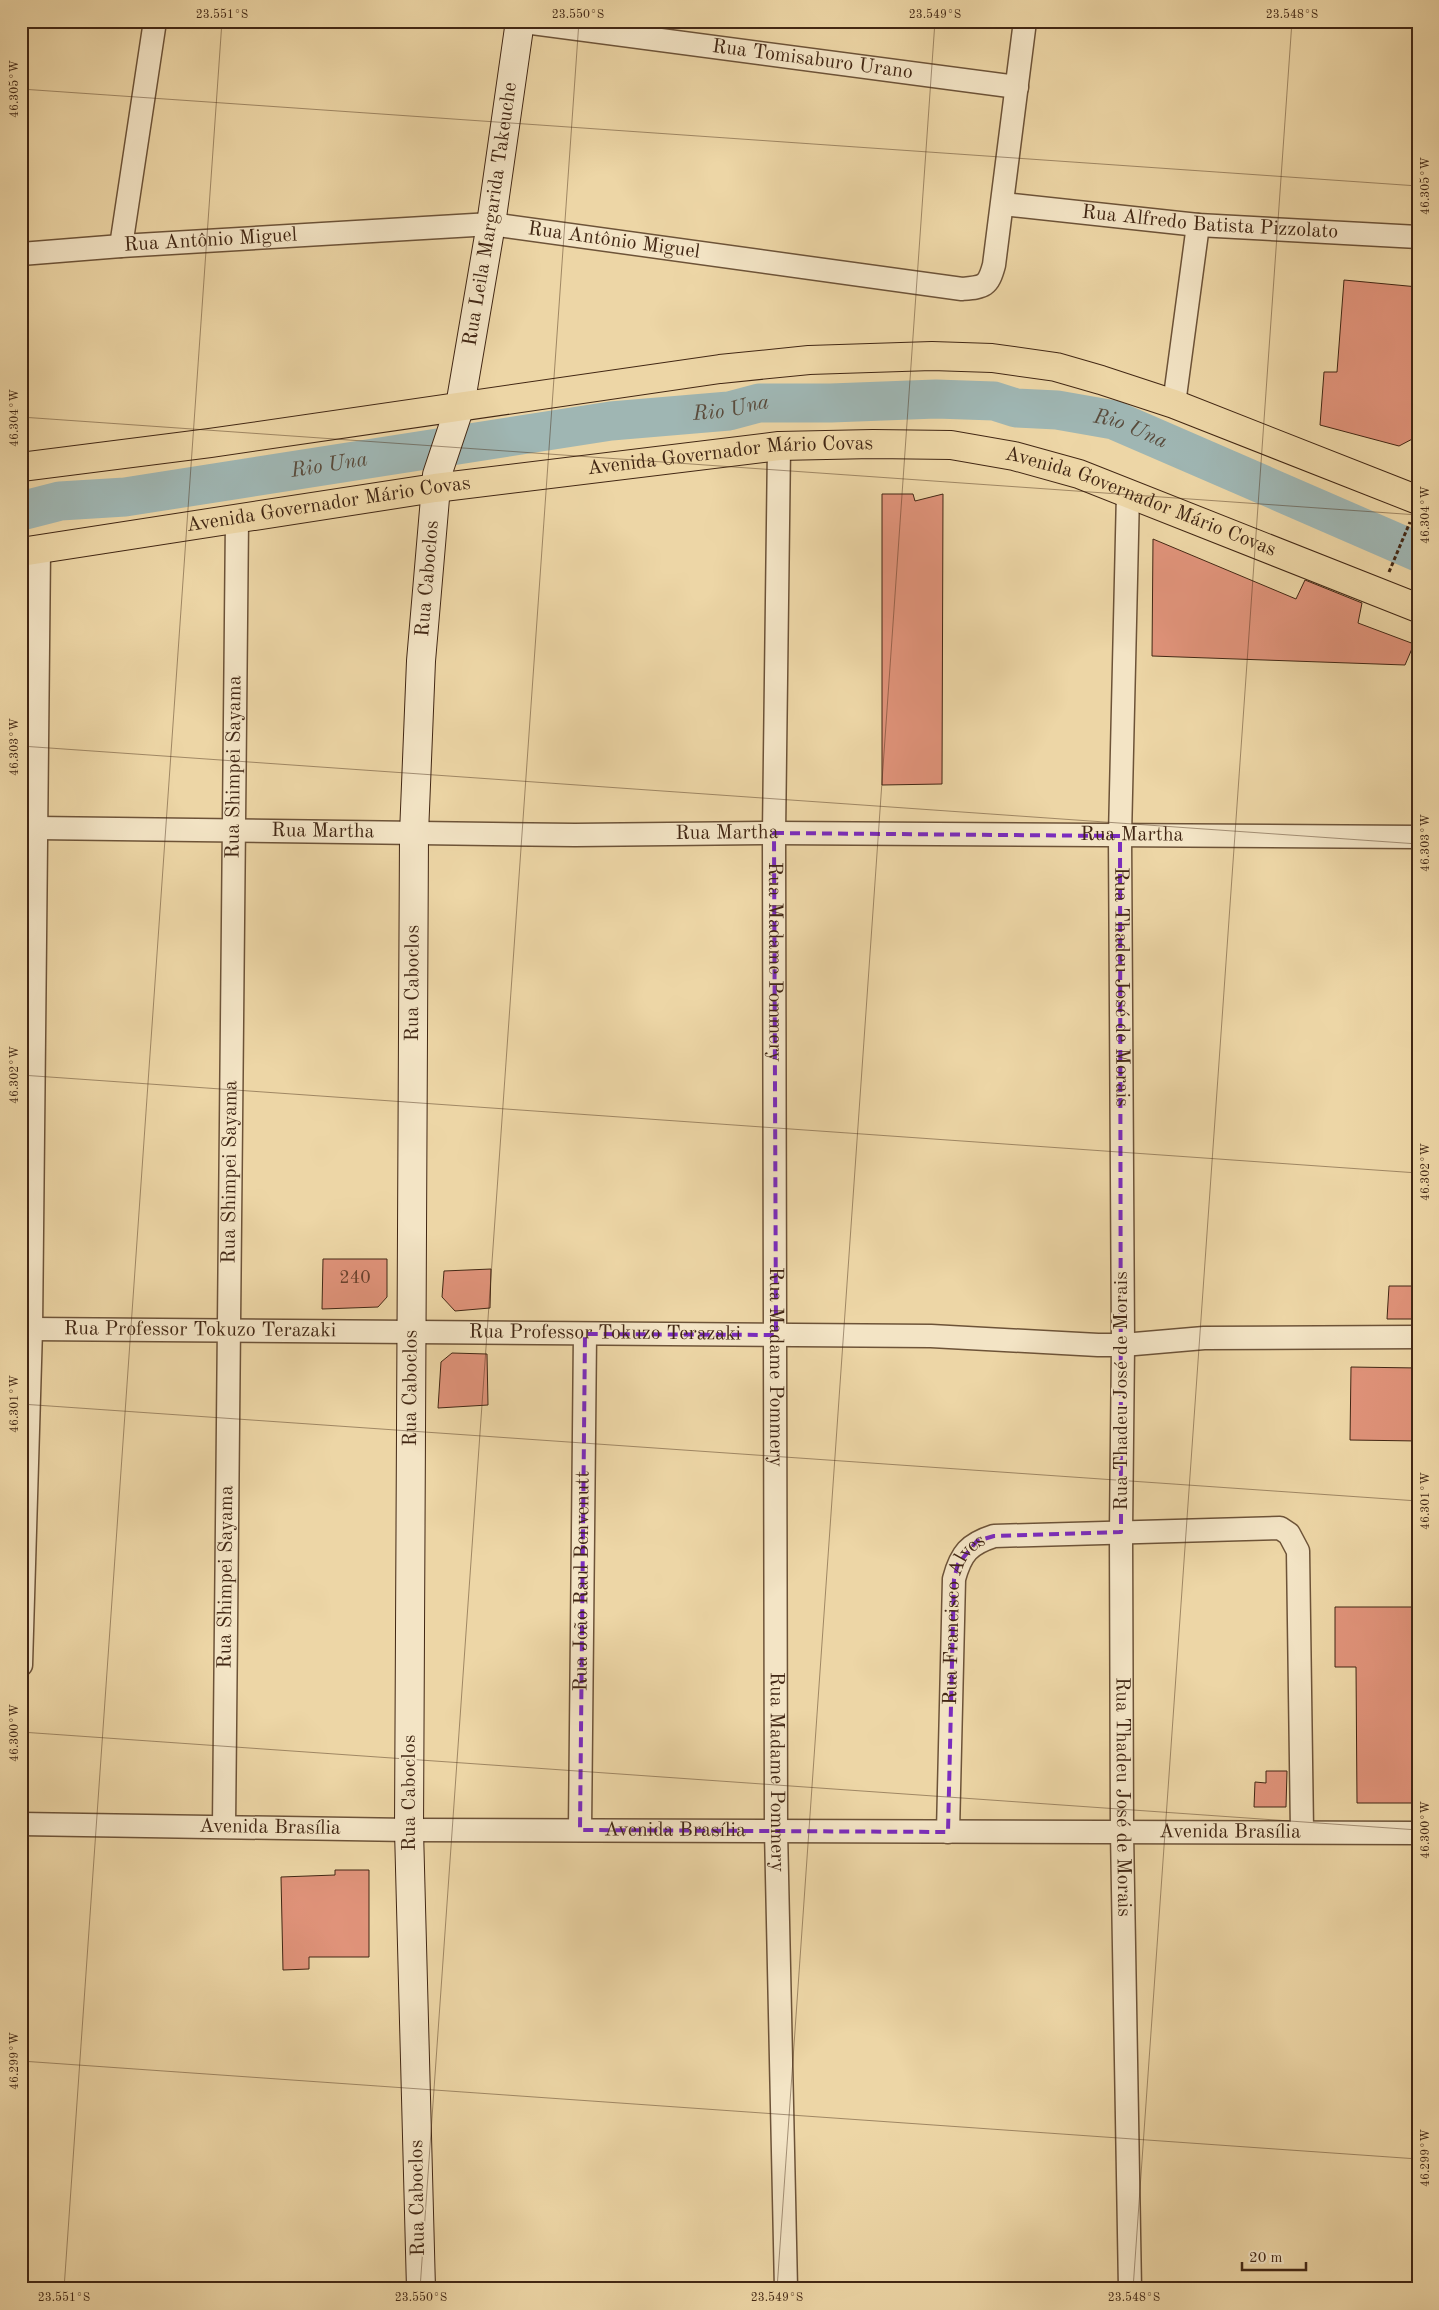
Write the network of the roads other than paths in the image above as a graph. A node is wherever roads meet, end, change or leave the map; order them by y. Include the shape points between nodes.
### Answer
1 (155, 21) edge
2 (519, 21) edge
3 (1025, 21) edge
4 (1017, 87) junction
5 (1002, 204) junction
6 (491, 224) junction
7 (1198, 225) junction
8 (1418, 237) edge
9 (121, 246) junction
10 (21, 254) edge
11 (1174, 404) junction
12 (460, 406) junction
13 (452, 433) joint
14 (779, 446) junction
15 (21, 467) edge
16 (436, 482) junction
17 (1128, 494) junction
18 (1415, 509) edge
19 (237, 519) junction
20 (30, 551) edge
21 (1418, 608) edge
22 (38, 828) junction
23 (233, 829) junction
24 (774, 833) junction
25 (414, 834) junction
26 (1120, 836) junction
27 (1418, 837) edge
28 (31, 1329) junction
29 (230, 1331) junction
30 (410, 1332) junction
31 (585, 1334) junction
32 (776, 1335) junction
33 (1418, 1338) edge
34 (1123, 1345) junction
35 (1121, 1532) junction
36 (21, 1665) edge
37 (21, 1824) edge
38 (224, 1826) junction
39 (409, 1830) junction
40 (580, 1830) junction
41 (776, 1830) junction
42 (1302, 1831) junction
43 (948, 1832) junction
44 (1122, 1832) junction
45 (1418, 1833) edge
46 (421, 2289) edge
47 (786, 2289) edge
48 (1130, 2289) edge

1 - 9 street
2 - 4 street, Rua Tomisaburo Urano
2 - 6 street, Rua Leila Margarida Takeuche
3 - 4 street
4 - 5 street
5 - 6 street, Rua Antônio Miguel via 990,278 985,285 962,289
5 - 7 street, Rua Alfredo Batista Pizzolato
6 - 9 street, Rua Antônio Miguel
6 - 12 street, Rua Leila Margarida Takeuche
7 - 8 street, Rua Alfredo Batista Pizzolato
7 - 11 street
9 - 10 street, Rua Antônio Miguel
11 - 12 highway via 1056,367 992,358 932,356 809,360 720,369
11 - 18 highway
12 - 13 street, Rua Leila Margarida Takeuche
12 - 15 highway
13 - 16 street, Rua Caboclos
14 - 16 highway, Avenida Governador Mário Covas
14 - 17 highway, Avenida Governador Mário Covas via 951,445 1014,456 1079,474
14 - 24 street, Rua Madame Pommery
16 - 19 highway, Avenida Governador Mário Covas
16 - 25 street, Rua Caboclos via 421,661
17 - 21 highway, Avenida Governador Mário Covas
17 - 26 street, Rua Thadeu José de Morais
19 - 20 highway, Avenida Governador Mário Covas
19 - 23 street, Rua Shimpei Sayama
20 - 22 street
22 - 23 street, Rua Martha
22 - 28 street
23 - 25 street, Rua Martha
23 - 29 street, Rua Shimpei Sayama
24 - 25 street, Rua Martha
24 - 26 street, Rua Martha
24 - 32 street, Rua Madame Pommery
25 - 30 street, Rua Caboclos
26 - 27 street, Rua Martha
26 - 34 street, Rua Thadeu José de Morais
28 - 29 street, Rua Professor Tokuzo Terazaki
28 - 36 street
29 - 30 street, Rua Professor Tokuzo Terazaki
29 - 38 street, Rua Shimpei Sayama
30 - 31 street, Rua Professor Tokuzo Terazaki
30 - 39 street, Rua Caboclos
31 - 32 street, Rua Professor Tokuzo Terazaki
31 - 40 street, Rua João Raul Benvenutt
32 - 34 street, Rua Professor Tokuzo Terazaki via 931,1336
32 - 41 street, Rua Madame Pommery
33 - 34 street, Rua Professor Tokuzo Terazaki via 1204,1338
34 - 35 street, Rua Thadeu José de Morais
35 - 42 street, Rua Francisco Alves via 1280,1528 1294,1541 1298,1559
35 - 43 street, Rua Francisco Alves via 994,1536 977,1541 958,1564 954,1579
35 - 44 street, Rua Thadeu José de Morais
37 - 38 street, Avenida Brasília
38 - 39 street, Avenida Brasília
39 - 40 street, Avenida Brasília
39 - 46 street, Rua Caboclos
40 - 41 street, Avenida Brasília
41 - 43 street, Avenida Brasília
41 - 47 street, Rua Madame Pommery
42 - 44 street, Avenida Brasília
42 - 45 street, Avenida Brasília
43 - 44 street, Avenida Brasília
44 - 48 street, Rua Thadeu José de Morais

